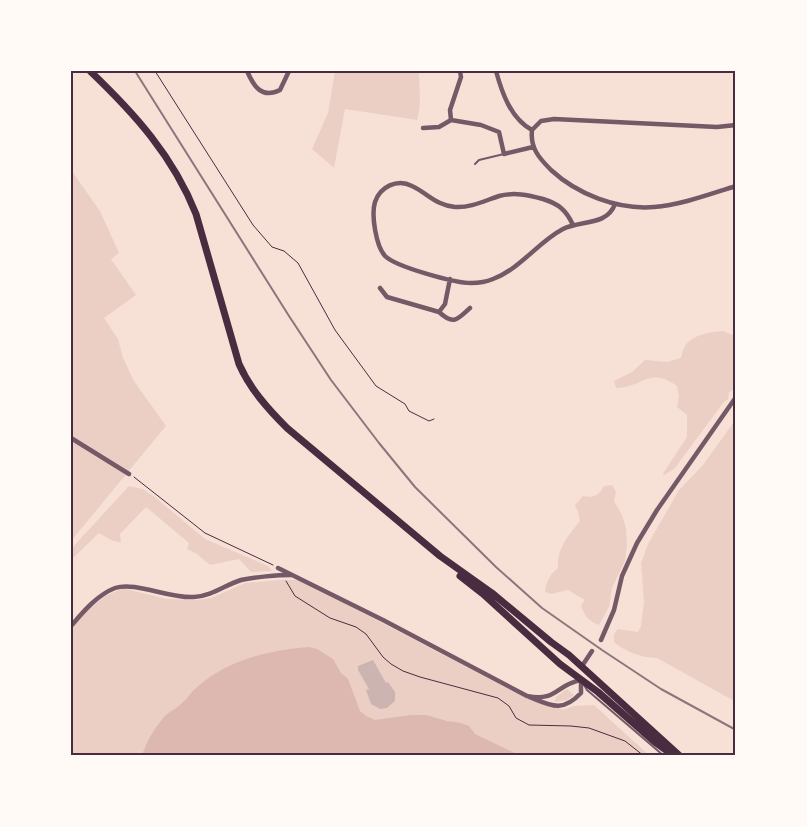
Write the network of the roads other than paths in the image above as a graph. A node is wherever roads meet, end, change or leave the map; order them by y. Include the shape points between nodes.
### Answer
1 (90, 71) edge
2 (247, 71) edge
3 (289, 71) edge
4 (460, 71) edge
5 (496, 71) edge
6 (452, 120) junction
7 (736, 125) edge
8 (423, 128) dead end
9 (532, 130) junction
10 (532, 147) junction
11 (504, 154) junction
12 (475, 164) dead end
13 (736, 186) edge
14 (615, 204) junction
15 (573, 225) junction
16 (450, 279) junction
17 (380, 288) dead end
18 (470, 308) dead end
19 (440, 312) junction
20 (736, 397) edge
21 (71, 438) edge
22 (129, 474) road end
23 (440, 556) junction
24 (278, 568) road end
25 (293, 575) junction
26 (500, 610) junction
27 (71, 626) edge
28 (601, 640) dead end
29 (592, 651) dead end
30 (582, 666) junction
31 (581, 680) junction
32 (611, 693) junction
33 (528, 696) junction
34 (664, 756) edge
35 (674, 756) edge
36 (680, 756) edge

1 - 23 main road via 144,127 186,190 196,214 239,364 255,393 287,428
2 - 3 street via 262,92 273,93 280,90
4 - 6 street via 450,110
5 - 9 street via 515,116
6 - 8 street via 439,127
6 - 11 street via 499,132
7 - 9 street via 554,118 541,121
9 - 10 street
10 - 11 street
10 - 14 street via 559,177 585,193
11 - 12 lane
13 - 14 street via 669,206 641,208
14 - 15 street via 604,217
15 - 16 street via 544,241 500,276 472,283
15 - 16 street via 556,203 530,195 506,195 456,207 434,201 407,184 397,183 385,188 379,193 374,208 377,239 384,254 397,264
16 - 19 street
17 - 19 street via 387,297
18 - 19 street via 457,320 446,318
20 - 28 street via 657,510 638,543 622,576 614,610
21 - 22 street
23 - 26 main road
23 - 30 main road via 492,593
24 - 25 street
25 - 27 street via 242,580 210,594 194,597 128,586 116,588 106,592
25 - 33 street
26 - 30 main road via 566,659
26 - 31 main road
29 - 30 street
30 - 31 main road
30 - 32 main road
31 - 32 main road via 592,682
31 - 33 street via 570,682 550,697
31 - 33 street via 581,693 564,706
31 - 34 lane via 587,690
31 - 35 main road
32 - 36 main road

